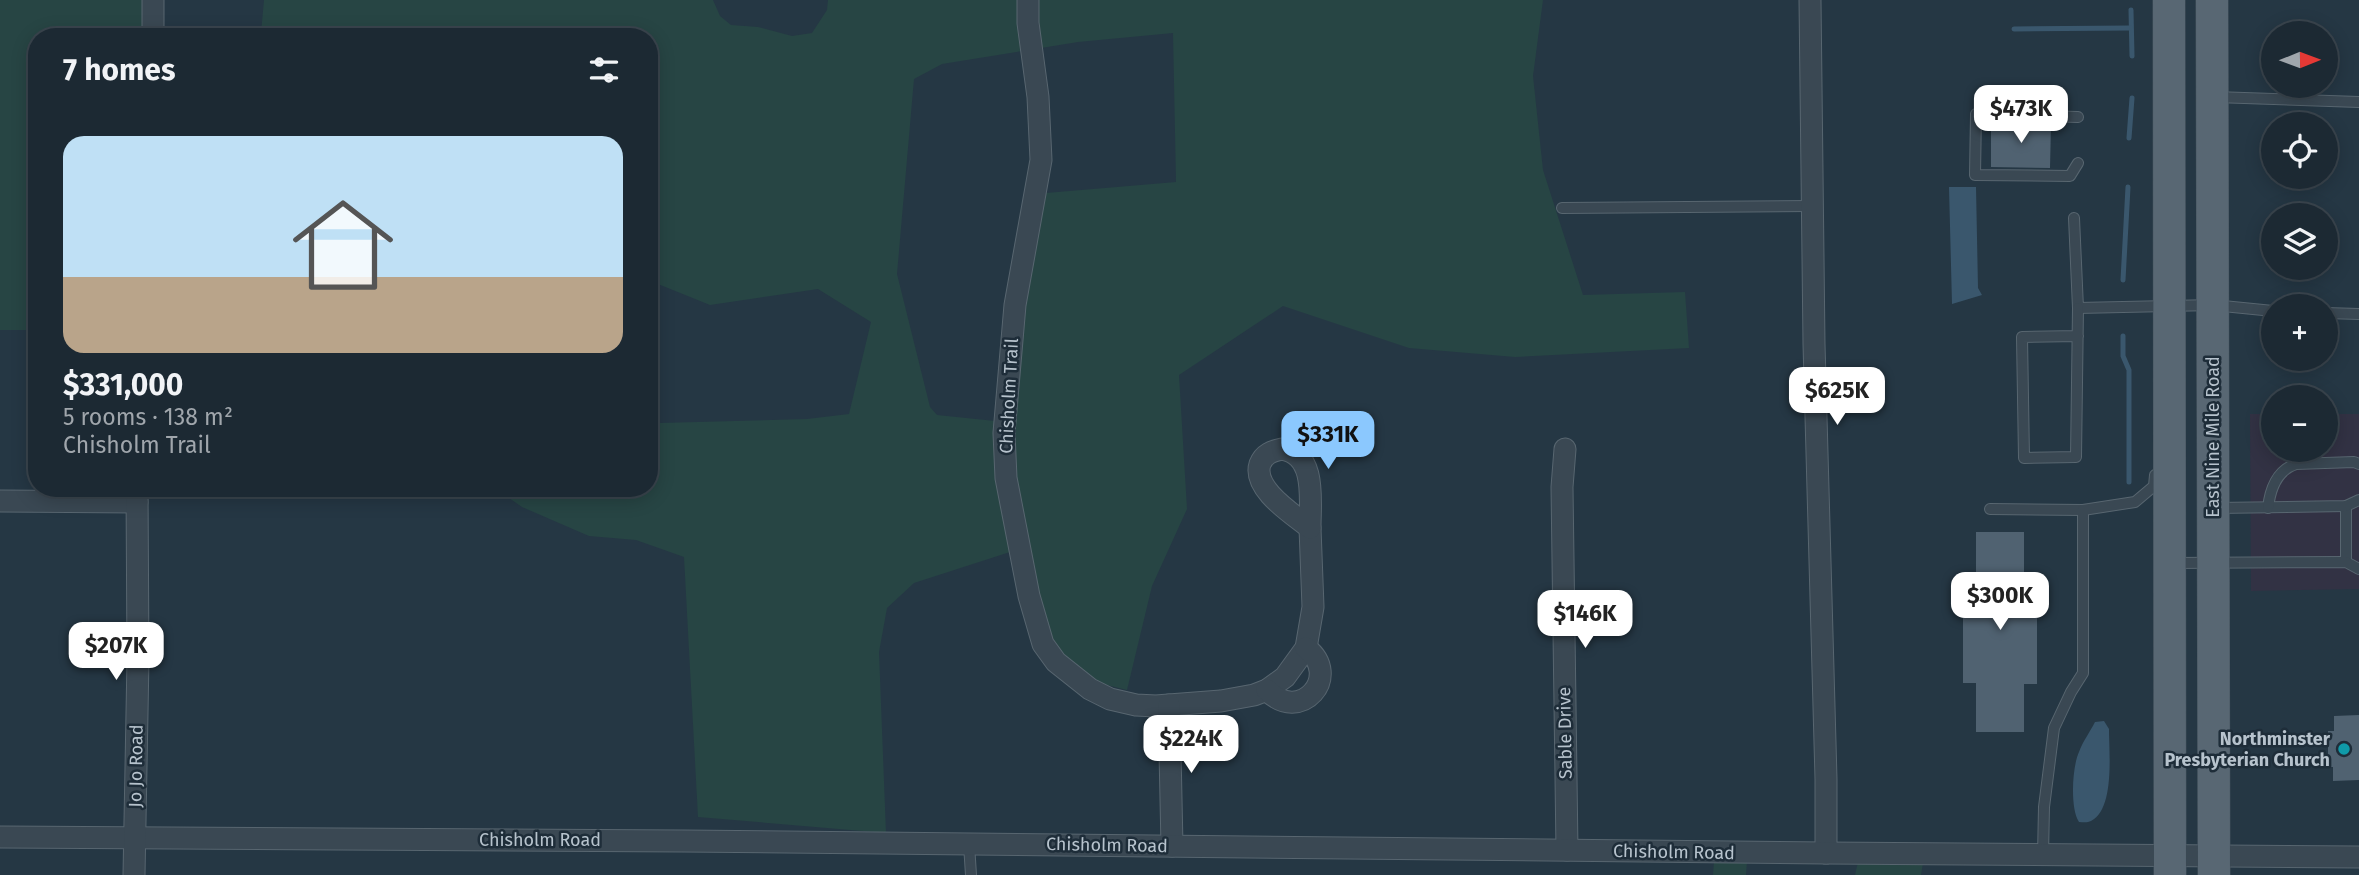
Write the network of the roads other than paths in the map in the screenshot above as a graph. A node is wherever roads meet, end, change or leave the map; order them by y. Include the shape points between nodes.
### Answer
1 (153, 0) edge
2 (1028, 0) edge
3 (1810, 0) edge
4 (2169, 0) edge
5 (2211, 0) edge
6 (153, 28) edge
7 (2212, 97) junction
8 (2359, 102) edge
9 (2078, 117) dead end
10 (2078, 163) dead end
11 (1812, 206) junction
12 (1562, 208) dead end
13 (2074, 218) dead end
14 (2213, 305) junction
15 (2169, 307) junction
16 (2078, 308) junction
17 (2261, 310) edge
18 (2338, 313) edge
19 (2359, 314) edge
20 (2078, 336) junction
21 (1565, 449) dead end
22 (2359, 464) edge
23 (2155, 465) dead end
24 (91, 497) edge
25 (137, 497) edge
26 (2359, 500) edge
27 (0, 501) edge
28 (2346, 506) junction
29 (2213, 508) junction
30 (2268, 508) junction
31 (1990, 509) dead end
32 (2083, 510) junction
33 (1310, 528) dead end
34 (2346, 562) junction
35 (2169, 563) junction
36 (2213, 564) junction
37 (2359, 569) edge
38 (1306, 648) junction
39 (1267, 690) junction
40 (1169, 705) junction
41 (0, 837) edge
42 (135, 838) junction
43 (969, 844) junction
44 (1172, 846) junction
45 (1567, 850) junction
46 (1826, 853) junction
47 (2043, 855) junction
48 (2359, 857) edge
49 (2170, 865) edge
50 (2213, 865) edge
51 (134, 875) edge
52 (971, 875) edge

1 - 6 street
2 - 40 street, Chisholm Trail via 1041,160 1015,305 1004,433 1006,478 1029,596 1043,644 1056,662 1090,690 1136,705
3 - 11 street
4 - 15 main road
5 - 7 main road, East Nine Mile Road
7 - 8 lane
7 - 14 main road, East Nine Mile Road
9 - 10 lane via 1976,114 1975,175 2070,176
11 - 12 lane
11 - 46 street
13 - 16 lane
14 - 15 lane
14 - 17 lane
14 - 29 main road, East Nine Mile Road
15 - 16 lane
15 - 35 main road via 2164,441
16 - 20 lane
18 - 19 lane
20 - 20 lane via 2022,337 2024,458 2076,457
21 - 45 street, Sable Drive
22 - 30 lane via 2288,467 2272,487
23 - 32 lane via 2154,486 2135,502
24 - 27 street
25 - 42 street, Jo Jo Road
26 - 28 lane
28 - 30 lane
28 - 34 lane
29 - 30 lane
29 - 36 main road, East Nine Mile Road
31 - 32 lane
32 - 47 lane via 2083,673 2054,728
33 - 38 street, Chisholm Trail via 1313,607
34 - 36 lane
34 - 37 lane
35 - 36 lane
35 - 49 main road
36 - 50 main road, East Nine Mile Road
38 - 39 street, Chisholm Trail via 1284,677
38 - 39 street via 1321,668 1315,691 1296,702 1284,702
39 - 40 street, Chisholm Trail via 1221,701
40 - 44 street
41 - 42 street, Chisholm Road
42 - 43 street, Chisholm Road
42 - 51 street, Jo Jo Road
43 - 44 street, Chisholm Road
43 - 52 lane
44 - 45 street, Chisholm Road
45 - 46 street, Chisholm Road
46 - 47 street, Chisholm Road
47 - 49 street, Chisholm Road
48 - 50 street, Chisholm Road
49 - 50 street, Chisholm Road

